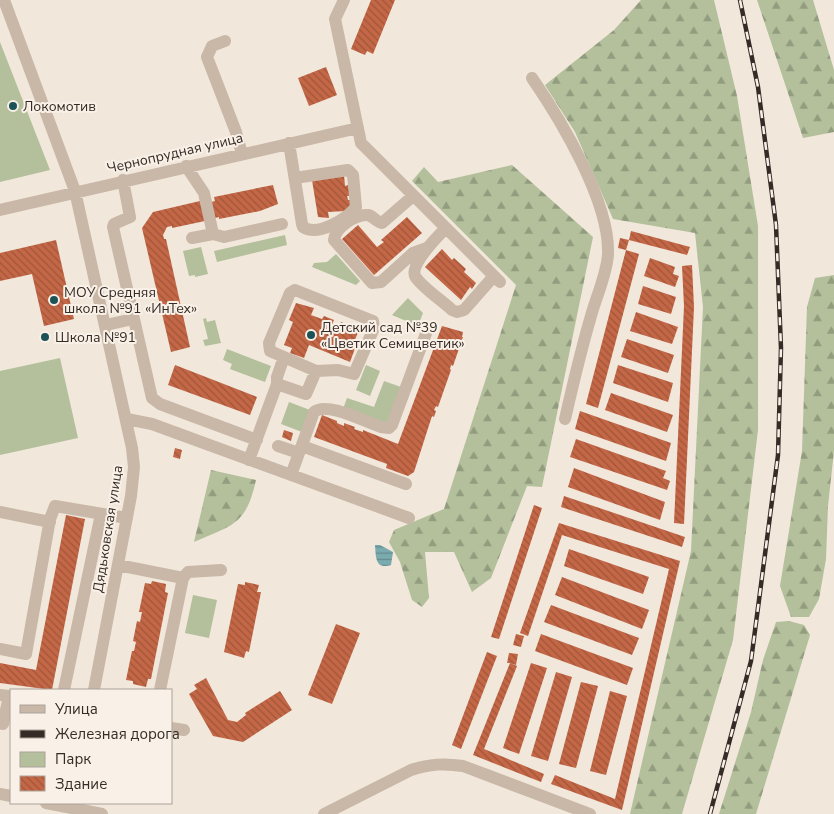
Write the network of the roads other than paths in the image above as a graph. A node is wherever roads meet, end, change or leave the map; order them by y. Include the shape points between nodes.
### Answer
1 (4, 0) edge
2 (344, 0) edge
3 (224, 41) dead end
4 (532, 78) dead end
5 (358, 128) junction
6 (289, 143) junction
7 (242, 154) junction
8 (186, 166) junction
9 (295, 178) junction
10 (123, 180) junction
11 (74, 191) junction
12 (414, 196) junction
13 (0, 210) edge
14 (282, 224) dead end
15 (446, 228) junction
16 (213, 234) junction
17 (192, 238) dead end
18 (427, 248) junction
19 (134, 319) junction
20 (106, 325) junction
21 (428, 328) dead end
22 (284, 357) junction
23 (316, 371) junction
24 (277, 384) junction
25 (127, 419) junction
26 (565, 419) dead end
27 (257, 440) junction
28 (278, 446) dead end
29 (300, 450) junction
30 (249, 460) junction
31 (291, 475) junction
32 (406, 484) dead end
33 (0, 512) edge
34 (101, 514) junction
35 (127, 518) junction
36 (409, 518) dead end
37 (50, 522) junction
38 (118, 565) junction
39 (221, 570) dead end
40 (183, 578) junction
41 (0, 649) edge
42 (64, 689) edge
43 (94, 689) edge
44 (160, 689) edge
45 (7, 696) edge
46 (3, 724) dead end
47 (53, 807) edge
48 (102, 814) edge
49 (324, 814) edge
50 (590, 814) edge

1 - 11 street, Дядьковская улица
2 - 5 street via 335,19
3 - 7 street via 210,48 207,58
4 - 26 street via 584,169 608,238 608,257
5 - 6 street, Чернопрудная улица
5 - 12 street via 365,147
6 - 7 street, Чернопрудная улица
6 - 9 street
7 - 8 street, Чернопрудная улица
8 - 10 street, Чернопрудная улица
8 - 16 street via 204,193
9 - 9 street via 302,224 306,229 335,226 356,208 352,175 348,170
10 - 11 street, Чернопрудная улица
10 - 19 street via 130,217 113,227
11 - 13 street, Чернопрудная улица
11 - 20 street, Дядьковская улица
12 - 15 street
12 - 18 street via 382,223 368,215 353,218 336,233 334,240 372,283 381,282 413,254
14 - 16 street via 224,237
15 - 18 street
15 - 18 street via 497,279 464,310 452,310 415,275
16 - 17 street
19 - 20 street
19 - 27 street via 155,402
20 - 25 street, Дядьковская улица
21 - 29 street via 389,428 323,408 314,412
22 - 23 street
22 - 23 street via 269,347 292,291 300,291 373,321 374,328 354,374 338,370
22 - 24 street
23 - 24 street via 306,394
24 - 27 street
25 - 30 street via 152,424
25 - 35 street, Дядьковская улица via 134,467
27 - 30 street
28 - 29 street
29 - 31 street
29 - 32 street
30 - 31 street
31 - 36 street
33 - 37 street
34 - 35 street
34 - 37 street via 56,506
34 - 42 street
35 - 38 street, Дядьковская улица
37 - 41 street via 26,654
38 - 40 street
38 - 43 street, Дядьковская улица
39 - 40 street via 188,572
40 - 44 street
45 - 46 street
47 - 48 street
49 - 50 street via 411,770 447,763 463,766

